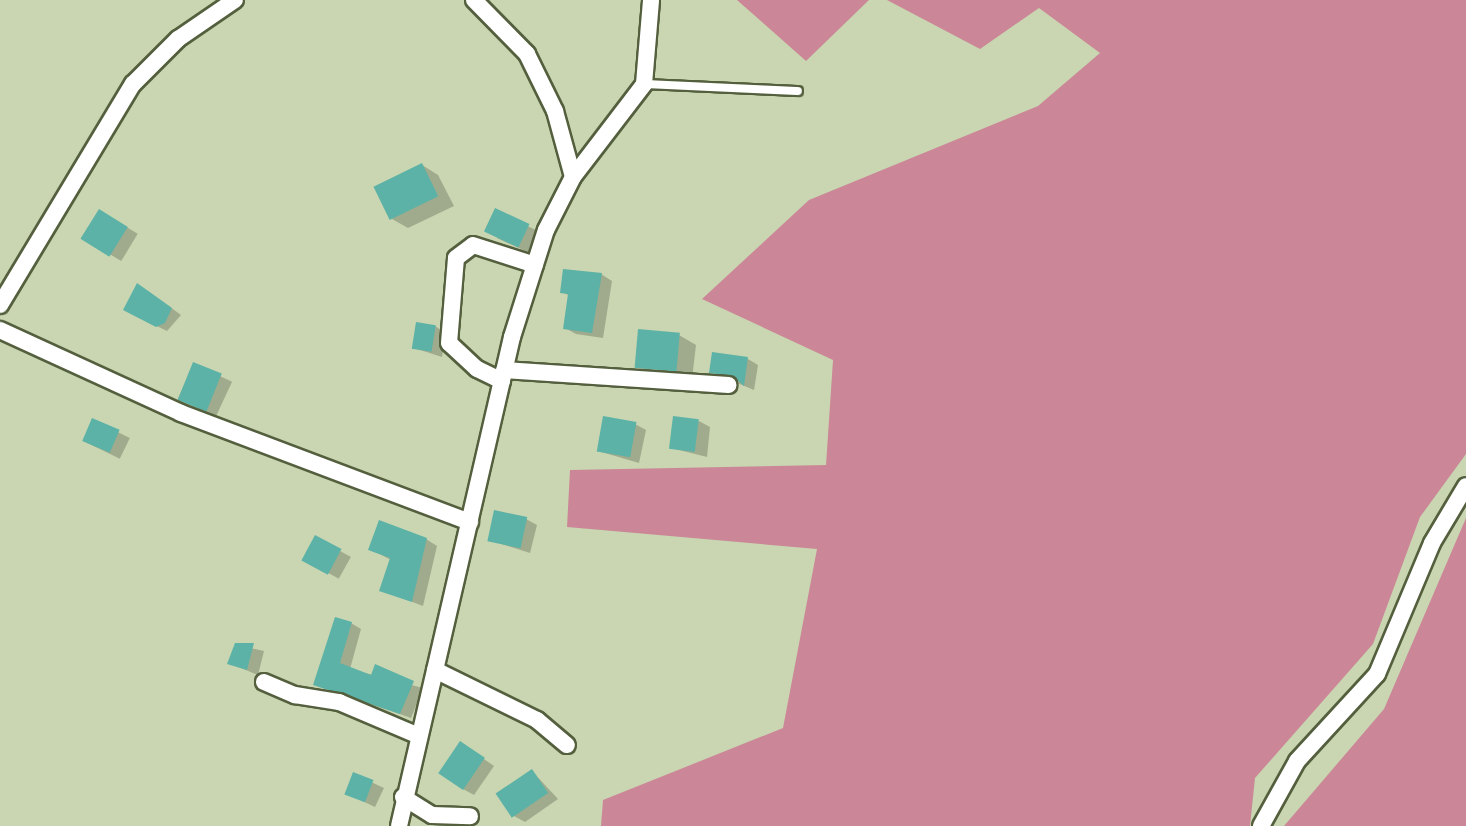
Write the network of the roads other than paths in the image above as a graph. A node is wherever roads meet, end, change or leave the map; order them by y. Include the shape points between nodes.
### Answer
1 (235, 0) edge
2 (474, 0) edge
3 (651, 0) edge
4 (644, 84) junction
5 (798, 91) dead end
6 (573, 177) junction
7 (534, 265) junction
8 (0, 305) edge
9 (0, 330) edge
10 (503, 376) junction
11 (727, 385) dead end
12 (1466, 486) edge
13 (470, 522) junction
14 (435, 670) junction
15 (264, 682) dead end
16 (419, 736) junction
17 (567, 744) dead end
18 (403, 797) junction
19 (470, 816) dead end
20 (399, 826) edge
21 (1261, 826) edge

1 - 8 street via 178,39 133,84
2 - 6 street via 527,54 555,110
3 - 4 street
4 - 5 lane
4 - 6 street
6 - 7 street
7 - 10 street
7 - 10 street via 473,245 456,258 449,343 477,369
9 - 13 street via 216,428
10 - 11 street
10 - 13 street
12 - 21 street via 1432,543 1377,674 1297,761
13 - 14 street
14 - 16 street
14 - 17 street via 537,720
15 - 16 street via 295,695 339,702
16 - 18 street
18 - 19 street via 432,815
18 - 20 street

